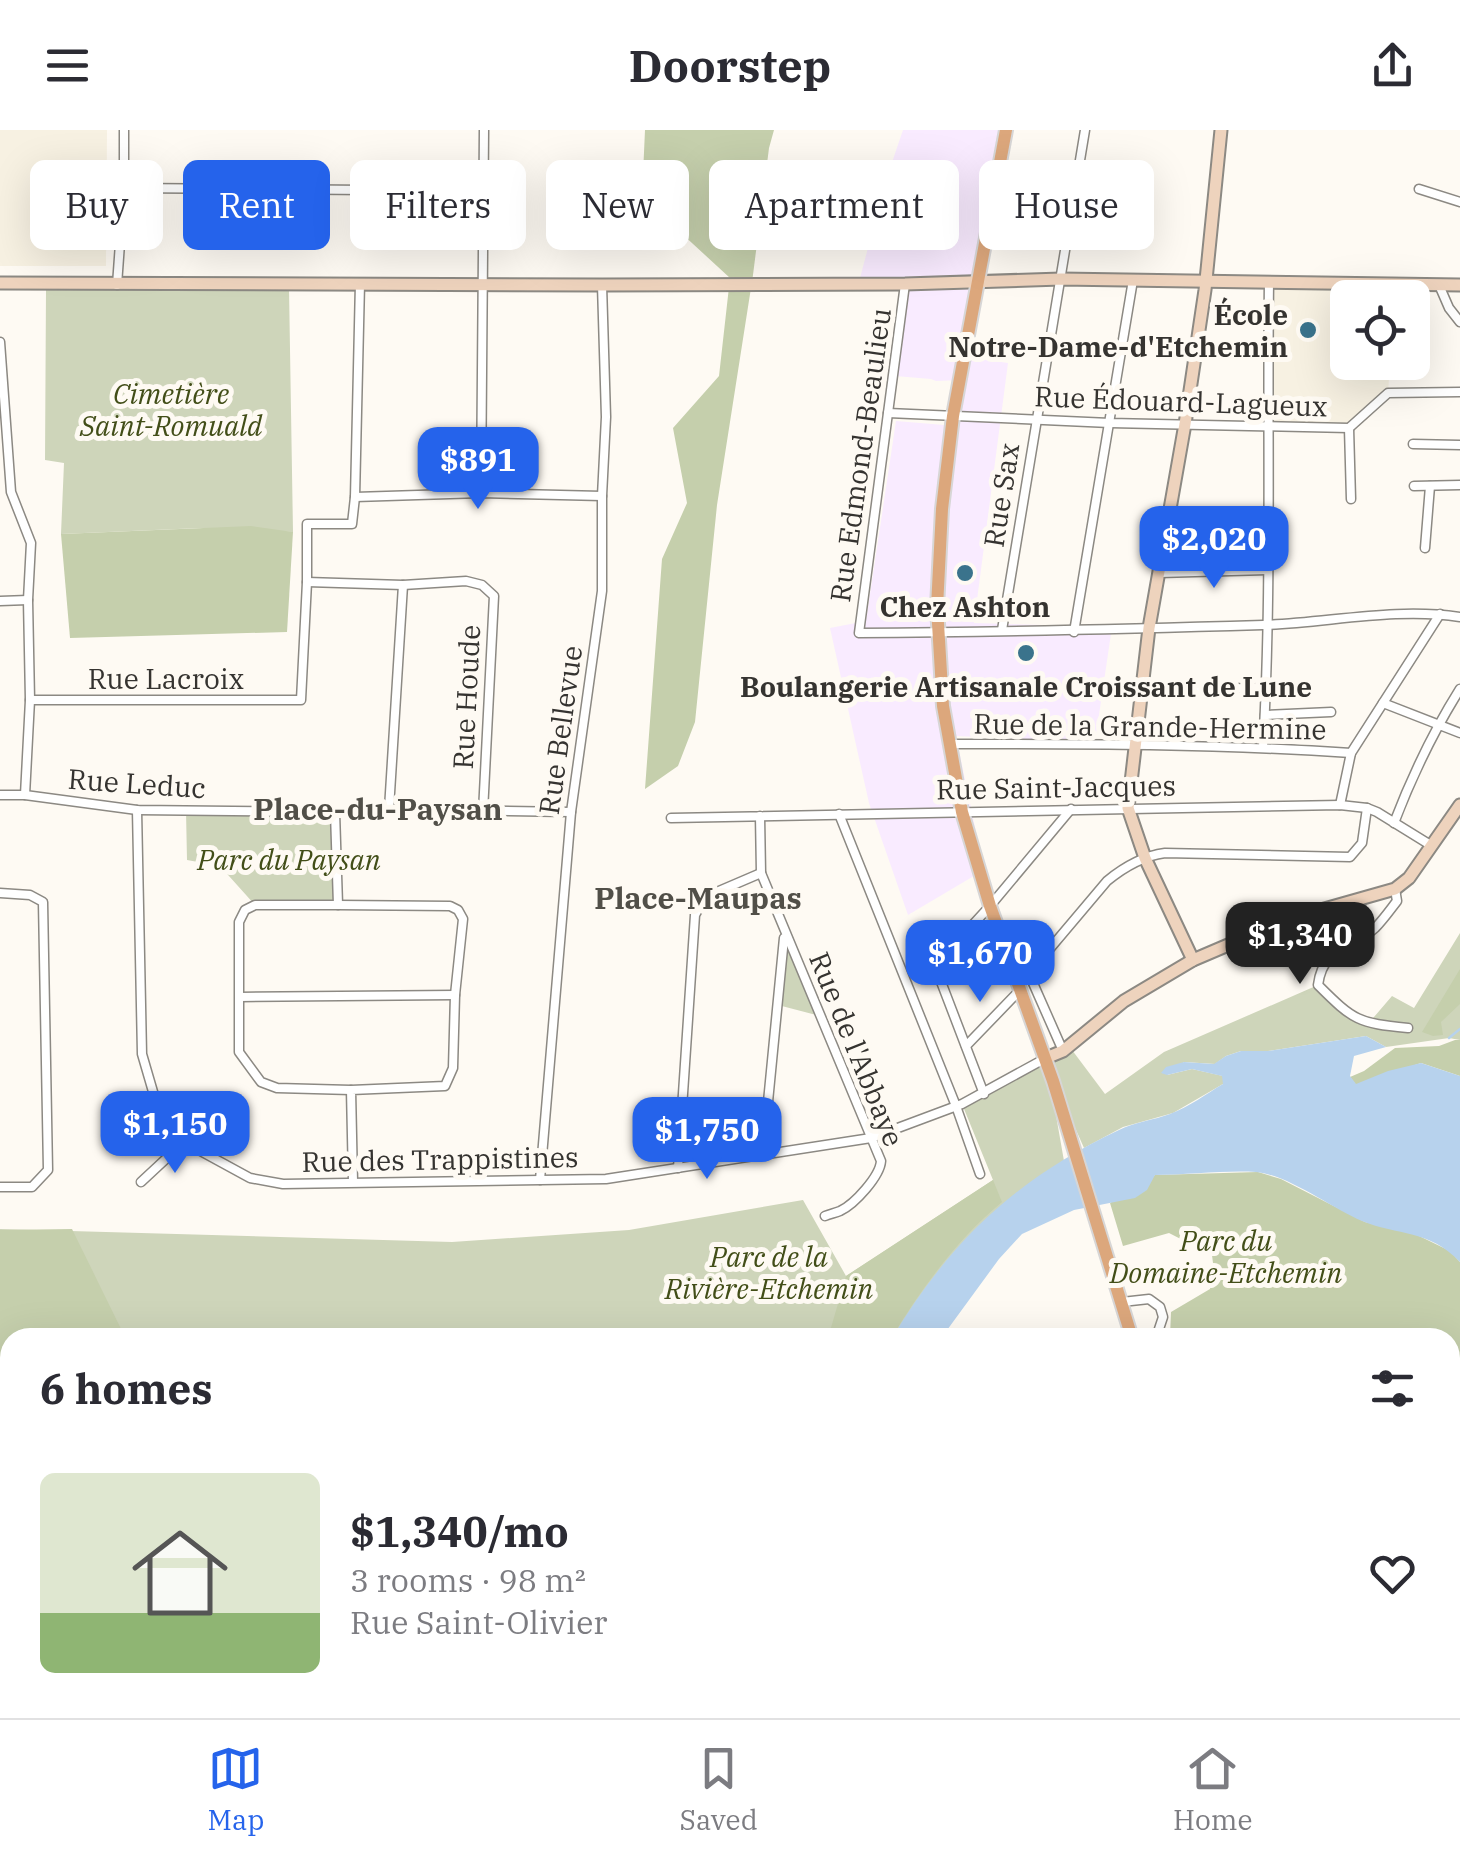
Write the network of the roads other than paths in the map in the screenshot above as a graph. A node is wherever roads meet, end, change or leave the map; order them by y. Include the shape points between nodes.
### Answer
1 (124, 130) edge
2 (484, 130) edge
3 (1006, 130) edge
4 (1085, 130) edge
5 (1221, 130) edge
6 (124, 160) edge
7 (484, 160) edge
8 (163, 188) edge
9 (1419, 189) dead end
10 (350, 190) edge
11 (1460, 202) edge
12 (119, 250) edge
13 (482, 250) edge
14 (1061, 279) junction
15 (1133, 280) junction
16 (1206, 280) junction
17 (976, 282) junction
18 (1269, 282) junction
19 (0, 283) edge
20 (360, 283) junction
21 (117, 284) junction
22 (482, 284) junction
23 (906, 284) junction
24 (1439, 285) junction
25 (1460, 285) edge
26 (602, 286) junction
27 (1460, 322) edge
28 (0, 342) edge
29 (1460, 392) edge
30 (888, 413) junction
31 (953, 416) junction
32 (1036, 420) junction
33 (1110, 423) junction
34 (1185, 424) junction
35 (1267, 427) junction
36 (1349, 428) junction
37 (1413, 444) dead end
38 (1460, 444) edge
39 (1460, 485) edge
40 (1414, 486) dead end
41 (1430, 486) junction
42 (0, 492) edge
43 (11, 492) junction
44 (481, 494) junction
45 (355, 496) junction
46 (602, 496) junction
47 (1351, 499) dead end
48 (1425, 548) dead end
49 (1267, 570) junction
50 (1159, 574) junction
51 (307, 582) junction
52 (403, 585) junction
53 (28, 600) junction
54 (0, 601) edge
55 (1440, 614) junction
56 (1460, 616) edge
57 (1269, 625) junction
58 (1149, 628) junction
59 (1002, 630) junction
60 (938, 632) junction
61 (1074, 632) junction
62 (1265, 688) junction
63 (1142, 689) junction
64 (1460, 690) edge
65 (30, 700) junction
66 (1383, 702) junction
67 (1331, 712) dead end
68 (1265, 716) junction
69 (1439, 724) junction
70 (1460, 734) edge
71 (948, 744) junction
72 (1136, 744) junction
73 (1263, 748) junction
74 (1351, 754) junction
75 (0, 795) edge
76 (24, 795) junction
77 (1340, 804) junction
78 (1460, 805) edge
79 (1128, 808) junction
80 (1367, 808) junction
81 (389, 809) junction
82 (1071, 809) junction
83 (138, 810) junction
84 (335, 812) junction
85 (483, 812) junction
86 (571, 812) junction
87 (962, 812) junction
88 (840, 814) junction
89 (760, 816) junction
90 (671, 818) dead end
91 (1394, 823) junction
92 (1432, 846) junction
93 (1145, 858) junction
94 (761, 873) junction
95 (1395, 889) junction
96 (0, 893) edge
97 (338, 905) junction
98 (990, 906) junction
99 (785, 933) junction
100 (1192, 960) junction
101 (1021, 988) junction
102 (455, 995) junction
103 (240, 997) junction
104 (1408, 1028) dead end
105 (966, 1046) junction
106 (1063, 1051) junction
107 (1046, 1058) junction
108 (351, 1090) junction
109 (984, 1094) junction
110 (956, 1106) junction
111 (870, 1138) junction
112 (184, 1142) junction
113 (763, 1153) junction
114 (678, 1168) junction
115 (980, 1174) dead end
116 (540, 1180) junction
117 (141, 1182) dead end
118 (353, 1182) junction
119 (0, 1186) edge
120 (824, 1216) dead end
121 (1122, 1302) junction
122 (1129, 1328) edge
123 (1159, 1328) edge

1 - 6 street
2 - 7 street
3 - 17 main road
4 - 14 street, Rue Sax
5 - 16 street
8 - 10 street
9 - 11 street
12 - 21 street
13 - 22 street
14 - 15 street
14 - 17 street
14 - 32 street, Rue Sax
15 - 16 street
15 - 33 street
16 - 18 street
16 - 34 street
17 - 23 street
17 - 31 main road
18 - 24 street
18 - 35 street
19 - 21 street
20 - 21 street
20 - 22 street
20 - 45 street
22 - 26 street
22 - 44 street
23 - 26 street
23 - 30 street, Rue Edmond-Beaulieu
24 - 25 street
24 - 27 street
26 - 46 street, Rue Bellevue
28 - 43 street
29 - 36 street, Rue Édouard-Lagueux via 1388,393
30 - 31 street, Rue Édouard-Lagueux
30 - 60 street, Rue Edmond-Beaulieu via 859,633
31 - 32 street, Rue Édouard-Lagueux
31 - 60 main road
32 - 33 street, Rue Édouard-Lagueux
32 - 59 street, Rue Sax
33 - 34 street, Rue Édouard-Lagueux
33 - 61 street
34 - 35 street, Rue Édouard-Lagueux
34 - 50 street
35 - 36 street, Rue Édouard-Lagueux
35 - 49 street
36 - 47 street
37 - 38 street
39 - 41 street
40 - 41 street
41 - 48 street
42 - 43 street
43 - 53 street via 31,543
44 - 45 street
44 - 46 street
45 - 51 street via 352,524 307,524
46 - 86 street, Rue Bellevue via 602,591
49 - 50 street
49 - 57 street
50 - 58 street
51 - 52 street, Rue Houde
51 - 65 street, Rue Lacroix via 301,700
52 - 81 street
52 - 85 street, Rue Houde via 466,581 494,596
53 - 54 street
53 - 65 street
55 - 56 street
55 - 57 street
55 - 66 street
57 - 58 street
57 - 62 street
58 - 61 street
58 - 63 street
59 - 60 street
59 - 61 street
60 - 71 main road
62 - 63 street
62 - 68 street
63 - 72 street
64 - 69 street
65 - 76 street
66 - 69 street
66 - 74 street
67 - 68 street
68 - 73 street
69 - 70 street
69 - 91 street
71 - 72 street, Rue de la Grande-Hermine
71 - 87 main road
72 - 73 street, Rue de la Grande-Hermine
72 - 79 street
73 - 74 street, Rue de la Grande-Hermine
74 - 77 street
75 - 76 street, Rue Leduc
76 - 83 street, Rue Leduc
77 - 79 street, Rue Saint-Jacques
77 - 80 street, Rue Saint-Jacques
78 - 92 street
79 - 82 street, Rue Saint-Jacques
79 - 93 street
80 - 91 street, Rue Saint-Jacques
80 - 93 street via 1362,843 1350,856
81 - 84 street, Rue Leduc
81 - 85 street, Rue Leduc
82 - 87 street, Rue Saint-Jacques
82 - 98 street
83 - 84 street, Rue Leduc
83 - 112 street, Rue des Trappistines via 142,1054 156,1102
84 - 97 street
85 - 86 street, Rue Leduc
86 - 116 street, Rue Bellevue
87 - 88 street, Rue Saint-Jacques
87 - 98 main road
88 - 89 street, Rue Saint-Jacques
88 - 110 street
89 - 90 street, Rue Saint-Jacques
89 - 94 street, Rue de l'Abbaye
91 - 92 street, Rue Saint-Jacques
92 - 95 street
93 - 100 street
93 - 106 street via 1108,881 1030,971
94 - 99 street, Rue de l'Abbaye
94 - 114 street via 706,897 695,915
95 - 100 street via 1288,919
95 - 104 street via 1397,901 1386,915 1332,954 1318,985 1368,1024
96 - 119 street via 43,902 48,1170 32,1187
97 - 102 street via 458,910 463,918
97 - 103 street via 245,910 239,922
98 - 101 main road
98 - 105 street via 934,966
99 - 111 street, Rue de l'Abbaye
99 - 113 street
100 - 106 street via 1124,1001
101 - 105 street
101 - 107 main road
102 - 103 street
102 - 108 street via 446,1086
103 - 108 street via 239,1052 261,1082
105 - 109 street
106 - 107 street
107 - 109 street, Rue des Trappistines
107 - 121 main road
108 - 118 street
109 - 110 street, Rue des Trappistines
110 - 111 street, Rue des Trappistines
110 - 115 street
111 - 113 street, Rue des Trappistines
111 - 120 street, Rue de l'Abbaye via 880,1171 851,1204
112 - 117 street
112 - 118 street, Rue des Trappistines via 250,1178
113 - 114 street, Rue des Trappistines
114 - 116 street, Rue des Trappistines
116 - 118 street, Rue des Trappistines
121 - 122 main road
121 - 123 street via 1158,1304

